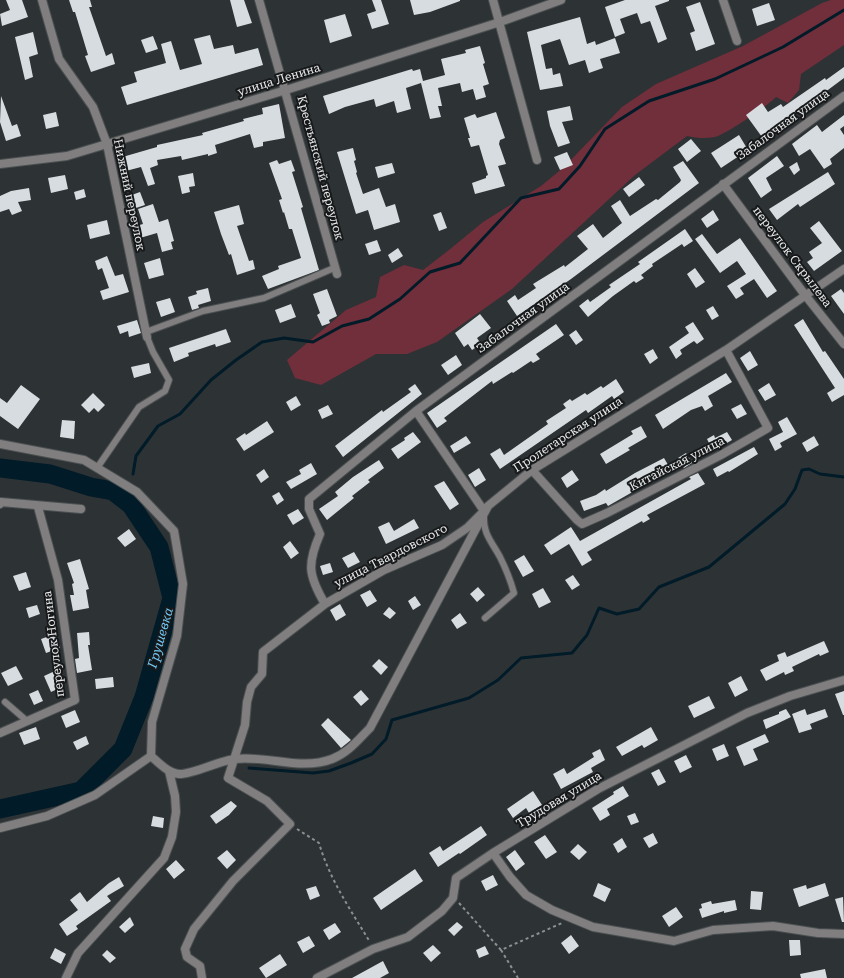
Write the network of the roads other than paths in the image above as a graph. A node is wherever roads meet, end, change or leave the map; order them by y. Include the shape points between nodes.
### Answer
1 (42, 0) edge
2 (259, 0) edge
3 (493, 0) edge
4 (561, 0) edge
5 (723, 0) edge
6 (500, 22) junction
7 (737, 41) dead end
8 (286, 90) junction
9 (844, 96) edge
10 (107, 144) junction
11 (537, 160) dead end
12 (0, 164) edge
13 (723, 184) junction
14 (844, 269) edge
15 (335, 271) joint
16 (805, 295) junction
17 (147, 335) junction
18 (844, 344) edge
19 (726, 350) junction
20 (416, 411) junction
21 (0, 444) edge
22 (97, 468) junction
23 (532, 470) junction
24 (0, 504) edge
25 (38, 507) junction
26 (81, 510) dead end
27 (484, 511) junction
28 (325, 604) junction
29 (485, 618) dead end
30 (844, 680) edge
31 (5, 702) dead end
32 (27, 721) junction
33 (0, 733) edge
34 (152, 756) junction
35 (233, 759) junction
36 (169, 771) junction
37 (0, 828) edge
38 (493, 853) junction
39 (844, 934) edge
40 (66, 978) edge
41 (202, 978) edge
42 (317, 978) edge

1 - 10 street, Нижний переулок via 59,59 93,107
2 - 8 street, Крестьянский переулок
3 - 6 street
4 - 6 street, улица Ленина
5 - 7 street
6 - 8 street, улица Ленина
6 - 11 street
8 - 10 street, улица Ленина
8 - 15 street, Крестьянский переулок
9 - 13 street, Забалочная улица
10 - 12 street, улица Ленина via 67,156
10 - 17 street, Нижний переулок
13 - 16 street, переулок Скрылева
13 - 20 street, Забалочная улица
14 - 16 street, Пролетарская улица
15 - 17 lane via 264,298 203,311
16 - 18 street, переулок Скрылева
16 - 19 street, Пролетарская улица
17 - 22 lane via 153,352 169,380 165,391 139,407
19 - 23 street, Пролетарская улица
19 - 23 street, Китайская улица via 768,428 721,455 582,524
20 - 27 street
20 - 28 street, Забалочная улица via 309,499 310,509 320,534 310,565 312,578
21 - 22 street via 84,460
22 - 34 street via 137,492 174,531 183,584 177,636 152,722
23 - 27 street, Пролетарская улица
24 - 25 street via 1,502
25 - 26 street
25 - 32 street, переулок Ногина via 58,580 75,700
27 - 28 street, улица Твардовского via 467,528 442,545 384,570
27 - 29 lane via 483,526 487,537 500,557 514,593
27 - 35 street, Пролетарская улица via 370,728 345,753 308,764 250,758
28 - 35 street, улица Твардовского via 263,652 262,674 251,687 247,702 246,725
30 - 38 street, Трудовая улица via 790,696 747,713 598,790
31 - 32 lane
32 - 33 street, переулок Ногина
34 - 36 street
34 - 37 street via 95,795 47,816
35 - 36 street, Пролетарская улица via 180,774
35 - 41 street, улица Твардовского via 228,778 267,801 290,824 233,881 194,929 185,949 187,957 200,966
36 - 40 street via 176,812 172,837 164,858 78,953
38 - 39 street via 526,895 570,919 593,927 674,941 713,930 773,926
38 - 42 street, Трудовая улица via 456,878 453,898 442,911 408,937 373,949

